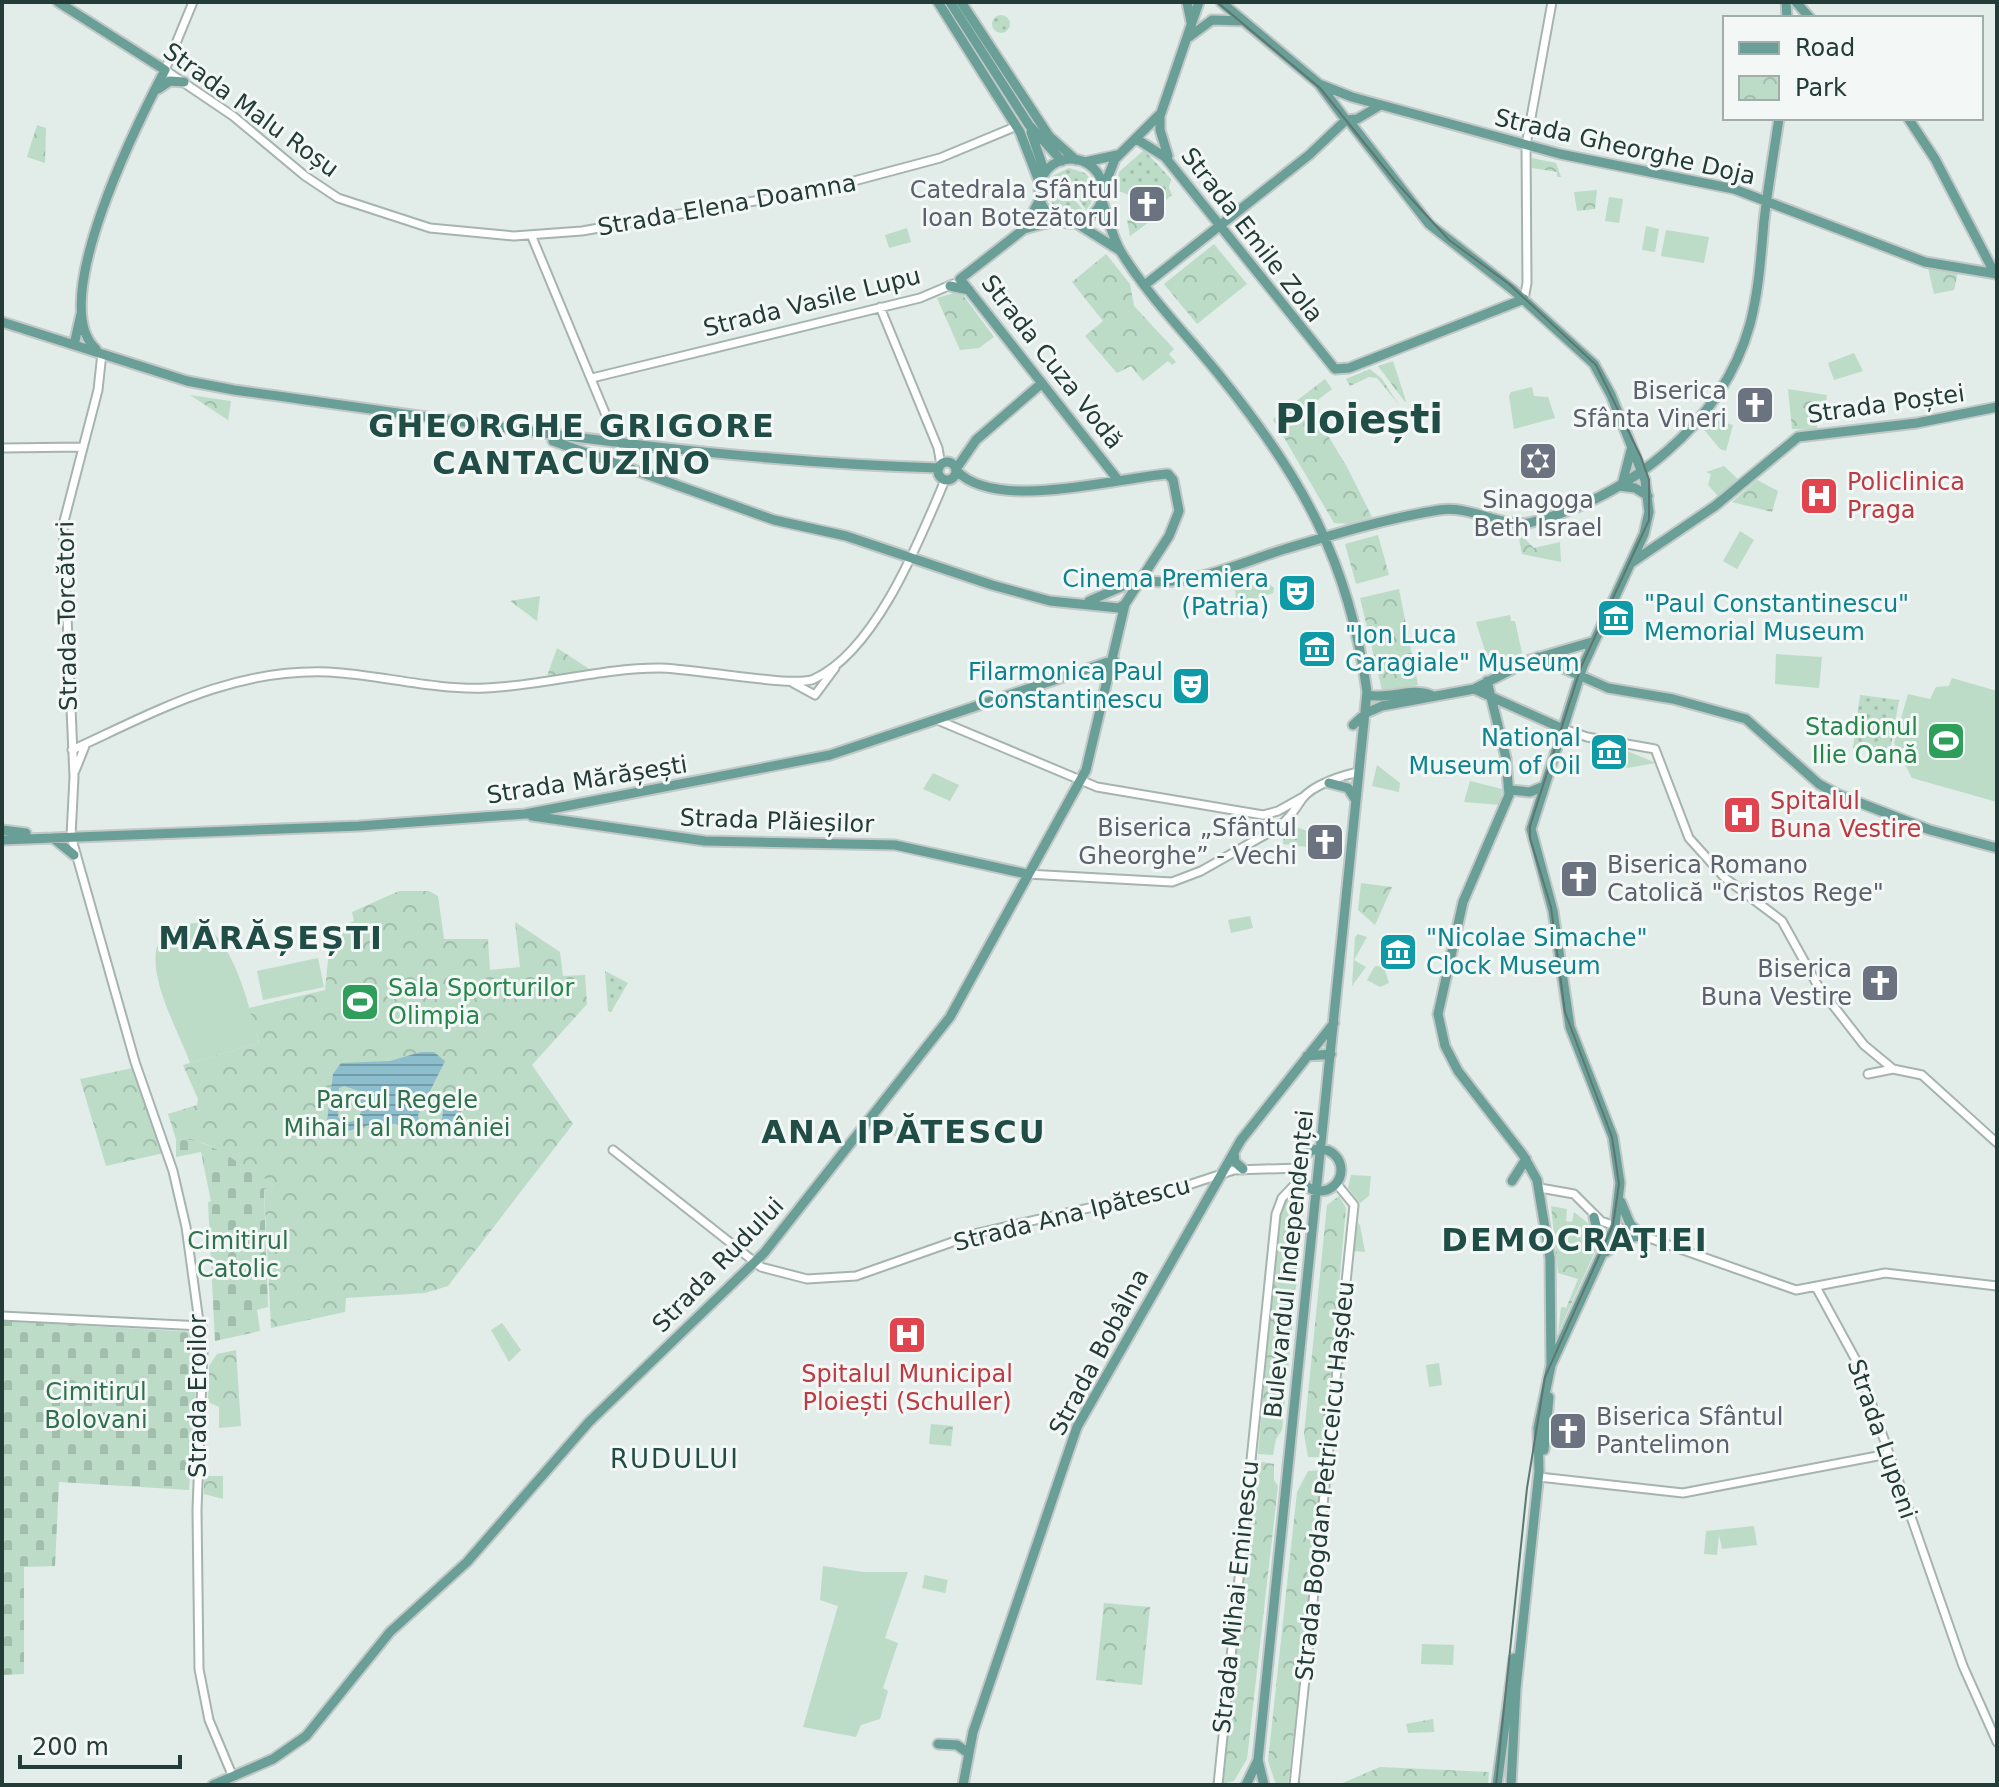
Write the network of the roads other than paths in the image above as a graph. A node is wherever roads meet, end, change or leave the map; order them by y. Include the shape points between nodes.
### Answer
1 (58, 2) edge
2 (193, 2) edge
3 (938, 2) edge
4 (950, 2) edge
5 (961, 2) edge
6 (1187, 2) edge
7 (1199, 2) edge
8 (1221, 2) edge
9 (1552, 2) edge
10 (1230, 6) edge
11 (1246, 22) junction
12 (1191, 25) junction
13 (1187, 40) junction
14 (165, 70) junction
15 (184, 82) junction
16 (1319, 84) junction
17 (153, 94) junction
18 (1355, 98) junction
19 (1379, 106) junction
20 (1161, 112) junction
21 (1349, 117) junction
22 (1779, 120) edge
23 (1909, 120) edge
24 (1029, 125) junction
25 (1152, 125) junction
26 (1017, 126) junction
27 (1138, 140) junction
28 (1526, 145) junction
29 (1157, 148) junction
30 (1120, 154) junction
31 (1062, 161) junction
32 (1080, 161) junction
33 (1170, 163) junction
34 (1045, 173) junction
35 (1040, 184) junction
36 (1103, 189) junction
37 (1040, 199) junction
38 (1102, 201) junction
39 (1767, 201) junction
40 (1058, 220) junction
41 (1076, 223) junction
42 (1220, 225) junction
43 (430, 228) joint
44 (1024, 229) junction
45 (532, 237) junction
46 (1119, 250) junction
47 (970, 271) junction
48 (1996, 274) edge
49 (960, 279) junction
50 (1146, 284) junction
51 (950, 286) junction
52 (969, 290) junction
53 (83, 297) junction
54 (1524, 299) junction
55 (880, 307) junction
56 (81, 311) junction
57 (2, 322) edge
58 (74, 345) junction
59 (102, 353) junction
60 (592, 378) junction
61 (1042, 383) junction
62 (1997, 407) edge
63 (533, 434) junction
64 (618, 444) junction
65 (1631, 446) junction
66 (82, 447) junction
67 (2, 448) edge
68 (962, 458) junction
69 (940, 466) junction
70 (956, 470) junction
71 (1641, 471) junction
72 (1114, 477) junction
73 (945, 480) junction
74 (968, 480) junction
75 (1619, 486) junction
76 (1648, 496) junction
77 (1327, 538) junction
78 (910, 561) junction
79 (1631, 563) junction
80 (1138, 580) junction
81 (1113, 591) junction
82 (1082, 604) junction
83 (1120, 604) junction
84 (1592, 642) junction
85 (1538, 657) junction
86 (841, 659) junction
87 (1114, 660) junction
88 (1578, 677) junction
89 (810, 680) junction
90 (1487, 681) junction
91 (792, 683) junction
92 (1474, 689) junction
93 (820, 690) junction
94 (806, 691) junction
95 (1367, 695) junction
96 (1434, 696) junction
97 (1491, 696) junction
98 (1366, 713) junction
99 (935, 719) junction
100 (1353, 725) dead end
101 (1561, 728) junction
102 (86, 744) junction
103 (72, 750) junction
104 (1359, 772) junction
105 (74, 777) junction
106 (1082, 781) junction
107 (1329, 783) junction
108 (1542, 787) junction
109 (1509, 792) junction
110 (1303, 797) junction
111 (1356, 801) junction
112 (586, 803) junction
113 (525, 814) junction
114 (1263, 815) junction
115 (585, 823) junction
116 (2, 830) edge
117 (1268, 834) junction
118 (49, 836) junction
119 (71, 836) junction
120 (2, 840) edge
121 (1997, 848) edge
122 (74, 855) junction
123 (1027, 874) junction
124 (1334, 1023) junction
125 (1331, 1054) junction
126 (1307, 1056) junction
127 (1893, 1069) junction
128 (1868, 1074) dead end
129 (1997, 1143) edge
130 (1321, 1146) junction
131 (613, 1150) dead end
132 (1234, 1151) junction
133 (1526, 1159) junction
134 (1243, 1169) junction
135 (1300, 1173) junction
136 (1220, 1174) junction
137 (1512, 1181) dead end
138 (1336, 1183) junction
139 (1540, 1188) junction
140 (1317, 1193) junction
141 (1620, 1196) junction
142 (1594, 1217) junction
143 (1615, 1226) junction
144 (1642, 1236) junction
145 (1602, 1258) junction
146 (755, 1263) junction
147 (1997, 1286) edge
148 (1816, 1287) junction
149 (2, 1316) edge
150 (202, 1326) junction
151 (1560, 1350) junction
152 (1551, 1365) junction
153 (1888, 1454) junction
154 (1539, 1475) junction
155 (1522, 1628) junction
156 (1511, 1704) junction
157 (1997, 1742) edge
158 (938, 1744) dead end
159 (968, 1753) junction
160 (1258, 1760) junction
161 (233, 1777) junction
162 (213, 1785) edge
163 (963, 1785) edge
164 (1218, 1785) edge
165 (1246, 1785) edge
166 (1267, 1785) edge
167 (1294, 1785) edge
168 (1497, 1785) edge
169 (1511, 1785) edge

1 - 14 main road, Strada Malu Roșu
2 - 14 street
3 - 26 main road
4 - 24 main road
5 - 32 main road via 1049,136
6 - 12 main road
7 - 12 main road
8 - 10 main road, Strada Gheorghe Doja
9 - 28 street
10 - 11 main road, Strada Gheorghe Doja
11 - 13 main road via 1212,20
11 - 16 main road, Strada Gheorghe Doja
12 - 13 main road
13 - 20 main road
14 - 15 street, Strada Malu Roșu
14 - 17 main road
15 - 17 main road via 170,81
15 - 43 street, Strada Malu Roșu via 329,193
16 - 18 main road, Strada Gheorghe Doja
16 - 21 main road, Strada Gheorghe Doja
17 - 53 main road via 108,189
18 - 19 main road, Strada Gheorghe Doja
18 - 21 main road via 1363,108
18 - 21 main road via 1341,102
19 - 21 main road
19 - 28 main road, Strada Gheorghe Doja
20 - 25 main road
20 - 33 main road via 1160,130
21 - 42 main road
21 - 54 main road, Strada Gheorghe Doja via 1429,224
22 - 39 main road
23 - 48 main road
24 - 31 main road
24 - 34 main road
25 - 27 main road
25 - 29 main road
26 - 35 main road
26 - 45 street, Strada Elena Doamna via 940,158 869,179 743,206
27 - 29 main road, Strada Emile Zola
27 - 30 main road
28 - 39 main road, Strada Gheorghe Doja via 1717,185
28 - 54 street
29 - 33 main road, Strada Emile Zola
30 - 32 main road
30 - 36 main road
31 - 32 main road
31 - 34 main road
32 - 36 main road via 1095,170
33 - 42 main road, Strada Emile Zola
34 - 35 main road
35 - 37 main road
36 - 38 main road
37 - 40 main road
37 - 44 main road, Strada Vasile Lupu
38 - 41 main road via 1092,215
38 - 46 main road
39 - 48 main road, Strada Gheorghe Doja via 1925,262
39 - 71 main road via 1756,300 1743,344 1706,415
40 - 41 main road
40 - 44 main road, Strada Vasile Lupu
41 - 46 main road
42 - 50 main road
42 - 54 main road, Strada Emile Zola via 1339,370
43 - 45 street, Strada Elena Doamna
44 - 47 main road, Strada Vasile Lupu
45 - 60 street
46 - 50 main road, Bulevardul Independenței
47 - 49 main road, Strada Vasile Lupu
47 - 52 main road
49 - 51 street, Strada Vasile Lupu
49 - 52 main road, Strada Cuza Vodă
50 - 77 main road, Bulevardul Independenței via 1287,463
51 - 52 main road
51 - 55 street, Strada Vasile Lupu
52 - 61 main road, Strada Cuza Vodă
53 - 56 main road
53 - 59 main road
54 - 65 main road, Strada Gheorghe Doja via 1594,364
55 - 60 street, Strada Vasile Lupu
55 - 69 street via 938,448
56 - 58 main road
56 - 59 main road via 89,341
57 - 58 main road
58 - 59 main road
59 - 63 main road via 209,386
59 - 66 street, Strada Torcători
60 - 64 street
61 - 68 main road
61 - 72 main road, Strada Cuza Vodă
62 - 79 main road, Strada Poștei via 1798,437 1715,506
63 - 64 main road
63 - 78 main road via 753,514 846,536
64 - 69 main road via 793,461
65 - 71 main road, Strada Gheorghe Doja
65 - 75 main road
66 - 67 street
66 - 103 street, Strada Torcători via 63,525
68 - 70 main road
68 - 74 main road
69 - 70 main road via 949,462
69 - 73 main road
70 - 73 main road via 952,480
70 - 74 main road
71 - 75 main road
71 - 76 main road, Strada Gheorghe Doja
72 - 74 main road via 1021,491
72 - 80 main road via 1172,478 1178,517
73 - 78 street
75 - 76 main road
75 - 77 main road via 1529,523 1446,509
76 - 79 main road via 1648,522
77 - 80 main road via 1171,583
77 - 95 main road, Bulevardul Independenței
78 - 82 main road via 1044,600
78 - 86 street via 877,616
79 - 84 main road
80 - 81 main road
80 - 83 main road
81 - 82 main road
81 - 83 main road
81 - 83 main road via 1125,592
82 - 83 main road
83 - 87 main road, Strada Rudului
84 - 85 main road
84 - 88 main road
85 - 88 main road
85 - 90 main road
86 - 89 street
86 - 93 street
87 - 99 main road, Strada Mărășești
87 - 106 main road, Strada Rudului
88 - 101 main road
88 - 121 main road via 1746,719 1819,784 1847,799
89 - 91 street
89 - 93 street via 819,683
89 - 94 street
90 - 92 main road
90 - 97 main road
91 - 94 street
91 - 102 street via 658,668 486,688 339,673 283,673 221,684
92 - 96 main road
92 - 97 main road
93 - 94 street via 813,695
95 - 96 main road via 1421,691
95 - 98 main road, Bulevardul Independenței
96 - 98 main road
97 - 101 main road
97 - 109 main road
98 - 100 main road
98 - 104 main road, Bulevardul Independenței
99 - 106 street
99 - 112 main road, Strada Mărășești via 830,755
101 - 108 main road
101 - 127 street via 1655,749 1675,808 1696,847 1725,878 1782,921 1818,986 1873,1056
102 - 103 street
102 - 105 street
103 - 105 street, Strada Torcători
104 - 107 street
104 - 111 main road, Bulevardul Independenței
105 - 119 street, Strada Torcători
106 - 114 street
106 - 123 main road, Strada Rudului
107 - 110 street
107 - 111 main road via 1348,788
108 - 109 main road
108 - 141 main road via 1531,829 1553,911 1570,1027 1613,1137
109 - 133 main road via 1463,902 1438,1020 1458,1071
110 - 114 street
110 - 117 street via 1291,817
111 - 124 main road, Bulevardul Independenței
112 - 113 main road, Strada Mărășești
112 - 115 main road
113 - 115 main road, Strada Plăieșilor
113 - 119 main road, Strada Mărășești
114 - 117 street
115 - 123 main road, Strada Plăieșilor via 711,842 895,845
116 - 118 main road, Strada Mărășești
117 - 123 street via 1172,882
118 - 119 main road, Strada Mărășești
118 - 120 main road, Strada Mărășești
118 - 122 main road
119 - 122 street, Strada Eroilor
122 - 150 street, Strada Eroilor via 173,1171
123 - 146 main road, Strada Rudului via 950,1017
124 - 125 main road, Bulevardul Independenței
124 - 126 main road, Strada Bobâlna
125 - 126 main road
125 - 130 main road, Bulevardul Independenței
126 - 132 main road, Strada Bobâlna
127 - 128 street
127 - 129 street via 1922,1075
130 - 135 main road via 1306,1153
130 - 138 main road via 1337,1158
130 - 140 main road, Bulevardul Independenței
131 - 146 street, Strada Ana Ipătescu
132 - 134 main road via 1235,1162
132 - 136 main road, Strada Bobâlna
133 - 137 main road
133 - 139 main road
134 - 135 street, Strada Ana Ipătescu
134 - 136 street, Strada Ana Ipătescu
135 - 140 main road
135 - 164 street, Strada Mihai Eminescu via 1276,1214
136 - 146 street, Strada Ana Ipătescu via 978,1233 856,1276 793,1277
136 - 159 main road, Strada Bobâlna via 1075,1432
138 - 140 main road
138 - 167 street, Strada Bogdan Petriceicu Hașdeu via 1354,1205
139 - 142 street via 1577,1195
139 - 152 main road via 1552,1284
140 - 160 main road, Bulevardul Independenței
141 - 143 main road
141 - 144 main road via 1630,1224
142 - 143 street
142 - 145 main road
143 - 144 street
143 - 145 main road
144 - 145 main road via 1624,1238
144 - 148 street via 1796,1290
145 - 151 main road
146 - 161 main road, Strada Rudului via 589,1422 467,1562 390,1632 301,1741
147 - 148 street via 1885,1273
148 - 153 street, Strada Lupeni via 1853,1354
149 - 150 street
150 - 161 street, Strada Eroilor via 199,1669 209,1720
151 - 152 main road
151 - 154 main road
152 - 154 main road via 1538,1428
153 - 154 street via 1706,1491 1627,1488
153 - 157 street, Strada Lupeni via 1963,1666
154 - 155 main road
155 - 156 main road
155 - 156 main road
156 - 168 main road
156 - 169 main road
158 - 159 main road via 957,1745
159 - 163 main road, Strada Bobâlna
160 - 165 main road, Bulevardul Independenței
160 - 166 main road, Bulevardul Independenței
161 - 162 main road, Strada Rudului

